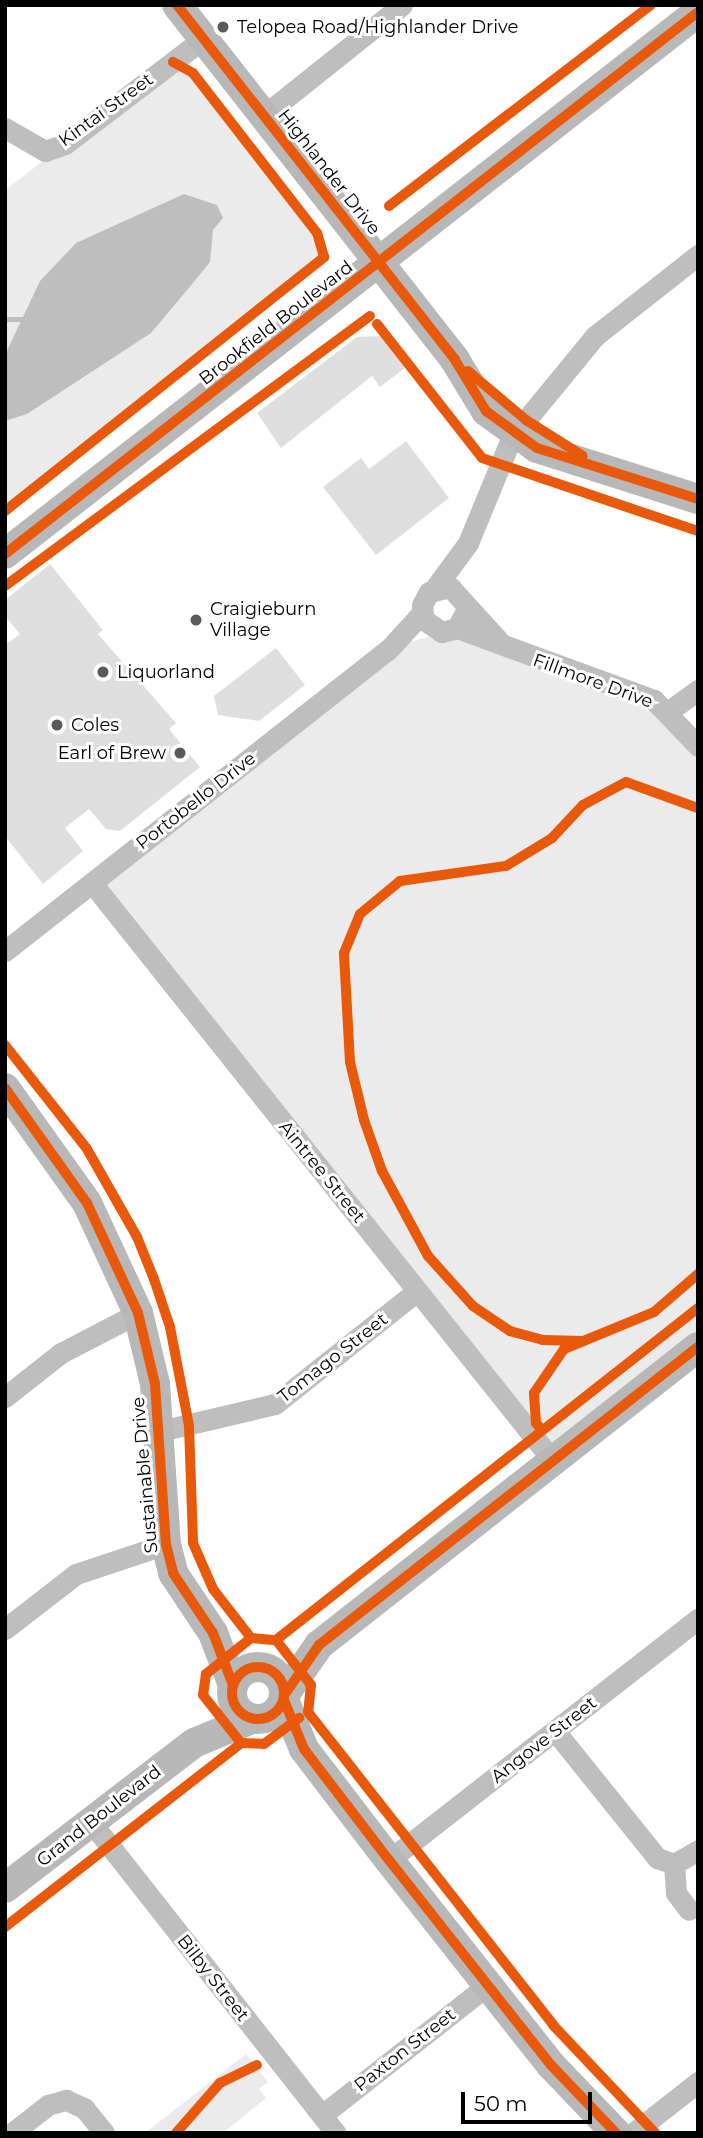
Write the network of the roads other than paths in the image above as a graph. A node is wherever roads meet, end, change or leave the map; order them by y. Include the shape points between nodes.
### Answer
1 (177, 5) edge
2 (402, 5) edge
3 (698, 12) edge
4 (203, 39) junction
5 (263, 116) junction
6 (5, 128) edge
7 (698, 255) edge
8 (380, 265) junction
9 (520, 427) junction
10 (698, 499) edge
11 (468, 544) junction
12 (5, 554) edge
13 (435, 588) junction
14 (465, 602) junction
15 (422, 613) junction
16 (449, 630) junction
17 (387, 650) junction
18 (513, 652) junction
19 (698, 690) edge
20 (669, 712) junction
21 (698, 746) edge
22 (92, 883) junction
23 (5, 951) edge
24 (5, 1088) edge
25 (417, 1291) junction
26 (138, 1313) junction
27 (698, 1347) edge
28 (5, 1397) edge
29 (160, 1431) junction
30 (553, 1461) junction
31 (166, 1544) junction
32 (698, 1619) edge
33 (5, 1629) edge
34 (213, 1633) junction
35 (319, 1646) junction
36 (262, 1667) junction
37 (232, 1689) junction
38 (271, 1708) junction
39 (555, 1731) junction
40 (194, 1743) junction
41 (91, 1822) junction
42 (698, 1850) edge
43 (389, 1860) junction
44 (674, 1864) junction
45 (5, 1888) edge
46 (689, 1910) dead end
47 (488, 1985) junction
48 (698, 2082) edge
49 (322, 2115) junction
50 (12, 2133) edge
51 (104, 2133) edge
52 (336, 2133) edge
53 (616, 2133) edge
54 (633, 2133) edge

1 - 4 street, Highlander Drive
2 - 5 street
3 - 8 street, Brookfield Boulevard
4 - 5 street, Highlander Drive
4 - 6 street, Kintai Street via 65,144 45,151
5 - 8 street, Highlander Drive
7 - 9 street via 595,336
8 - 9 street, Highlander Drive via 455,360
8 - 12 street, Brookfield Boulevard
9 - 10 street, Highlander Drive via 600,466
9 - 11 street
11 - 13 street
11 - 14 street
13 - 14 street via 450,587
13 - 15 street via 424,598
14 - 16 street
14 - 18 street
15 - 16 street via 429,626
15 - 17 street, Portobello Drive
16 - 17 street, Portobello Drive
16 - 18 street, Fillmore Drive
17 - 22 street, Portobello Drive
18 - 20 street, Fillmore Drive via 654,700
19 - 20 street
20 - 21 street, Fillmore Drive
22 - 23 street, Portobello Drive
22 - 25 street, Aintree Street
24 - 26 street, Sustainable Drive via 87,1203
25 - 29 street, Tomago Street via 275,1404
25 - 30 street, Aintree Street
26 - 28 street via 61,1353
26 - 29 street, Sustainable Drive
27 - 30 street
29 - 31 street, Sustainable Drive
30 - 35 street
31 - 33 street via 76,1574
31 - 34 street, Sustainable Drive via 177,1581
32 - 39 street, Angove Street
34 - 36 street, Sustainable Drive
34 - 37 street, Sustainable Drive
35 - 36 street
35 - 38 street
36 - 37 street via 243,1671
36 - 38 street via 280,1677
37 - 38 street via 237,1709
37 - 40 street, Grand Boulevard
38 - 40 street, Grand Boulevard
38 - 43 street
39 - 43 street, Angove Street
39 - 44 street via 648,1850
40 - 41 street, Grand Boulevard
41 - 45 street, Grand Boulevard
41 - 49 street, Bilby Street
42 - 44 street
43 - 47 street
44 - 46 street via 676,1893
47 - 49 street, Paxton Street
47 - 53 street via 551,2065
48 - 54 street
49 - 52 street, Bilby Street
50 - 51 street via 48,2105 66,2100 84,2108

